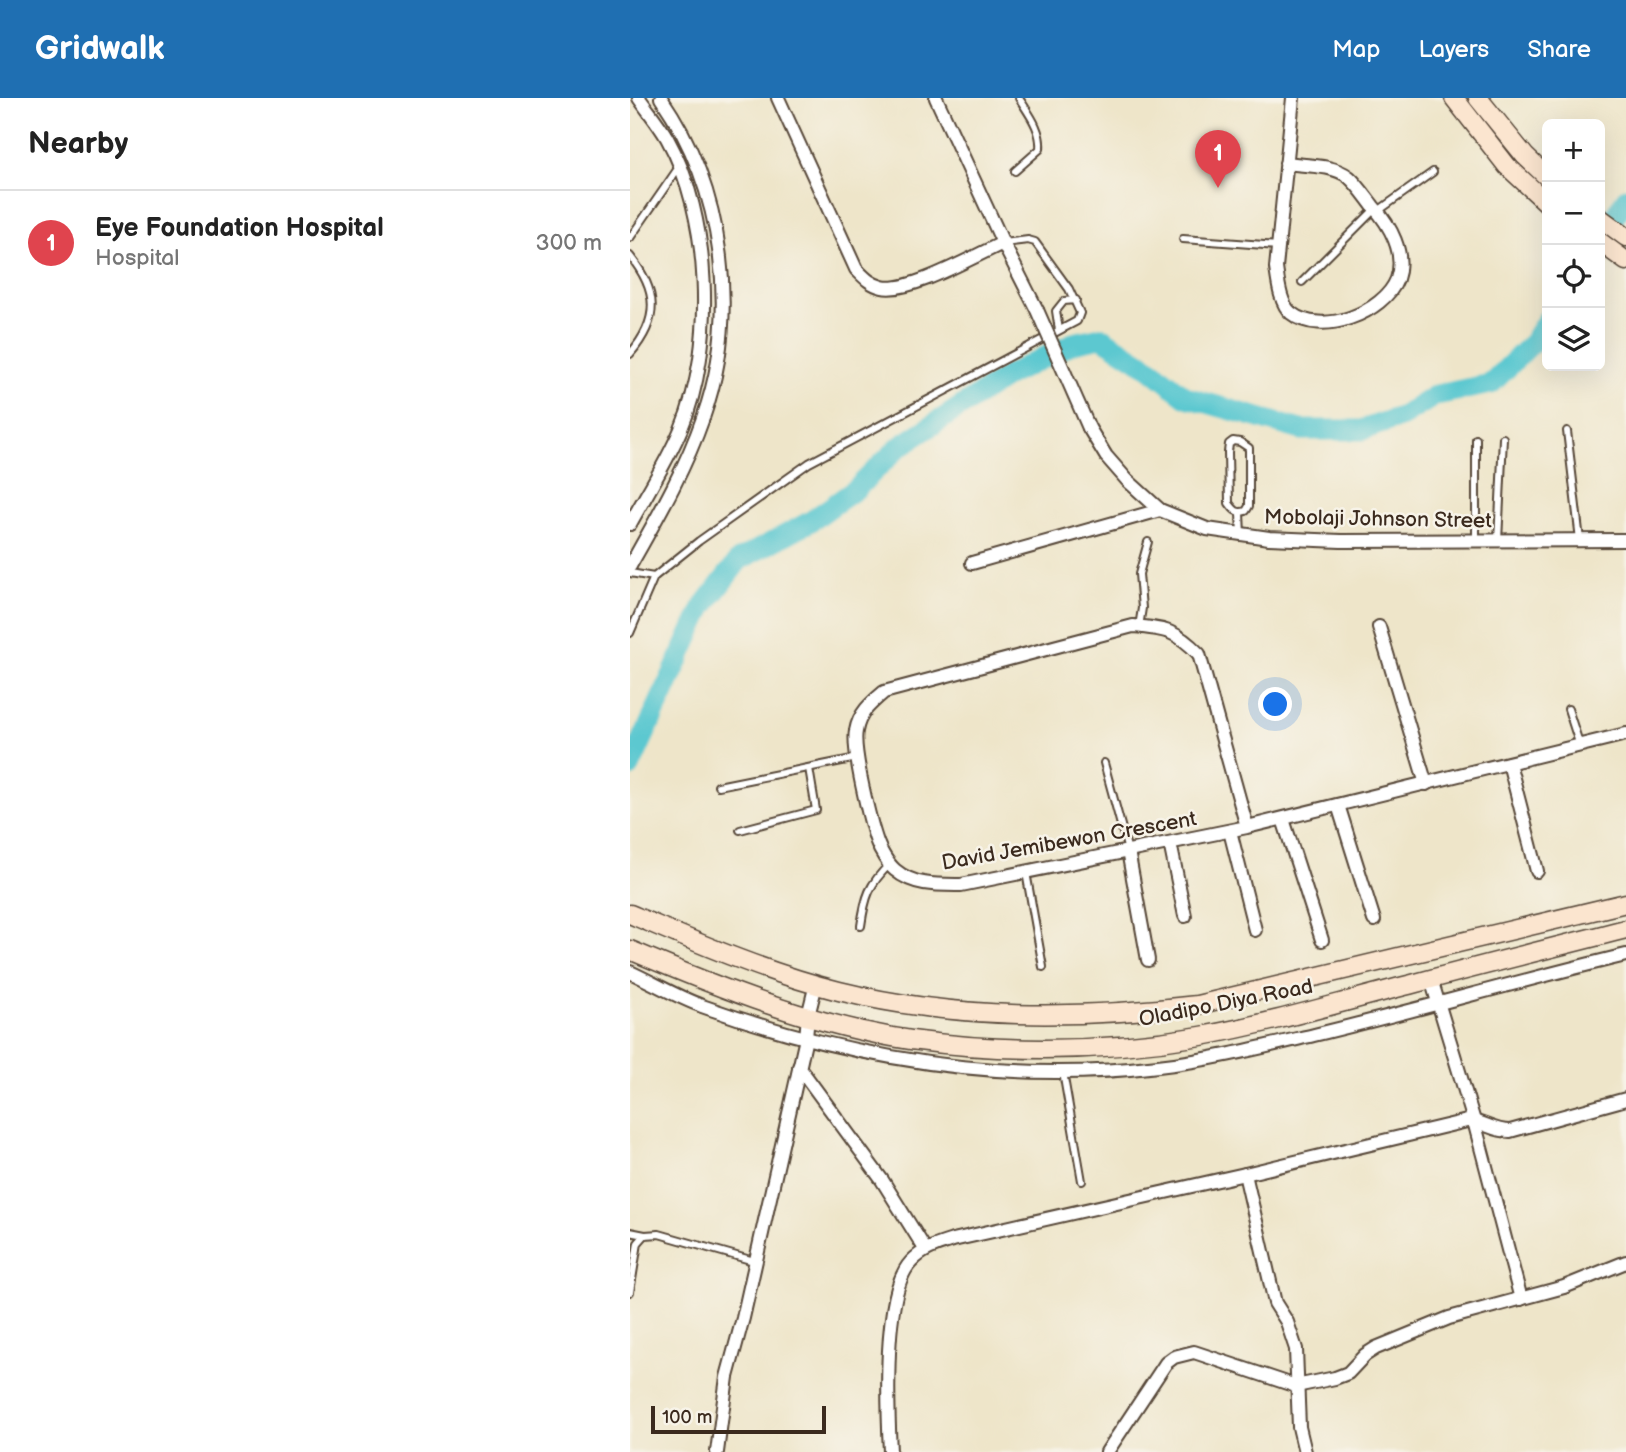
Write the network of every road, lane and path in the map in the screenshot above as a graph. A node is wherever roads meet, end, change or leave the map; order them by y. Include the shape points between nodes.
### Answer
1 (639, 98) edge
2 (661, 98) edge
3 (778, 98) edge
4 (936, 98) edge
5 (1020, 98) edge
6 (1293, 98) edge
7 (1454, 98) edge
8 (1478, 98) edge
9 (1286, 163) junction
10 (679, 167) junction
11 (1014, 171) dead end
12 (1433, 172) dead end
13 (1542, 172) edge
14 (1542, 198) edge
15 (1377, 210) junction
16 (1605, 222) edge
17 (1626, 237) edge
18 (630, 238) edge
19 (1183, 239) dead end
20 (1003, 243) junction
21 (1604, 245) edge
22 (1278, 246) junction
23 (630, 256) edge
24 (1626, 261) edge
25 (1302, 282) dead end
26 (1076, 300) junction
27 (1059, 330) junction
28 (630, 354) edge
29 (1567, 431) dead end
30 (1503, 438) dead end
31 (1476, 439) dead end
32 (1160, 510) junction
33 (1240, 513) junction
34 (630, 524) edge
35 (1241, 535) junction
36 (1580, 540) junction
37 (1626, 540) edge
38 (1476, 541) junction
39 (1499, 541) junction
40 (1148, 542) dead end
41 (972, 563) dead end
42 (630, 566) edge
43 (630, 573) edge
44 (654, 577) junction
45 (1139, 627) junction
46 (1379, 627) dead end
47 (630, 633) edge
48 (1568, 709) dead end
49 (1626, 734) edge
50 (1580, 746) junction
51 (857, 758) junction
52 (1104, 763) dead end
53 (1509, 764) junction
54 (809, 768) junction
55 (1426, 784) junction
56 (718, 786) dead end
57 (1339, 805) junction
58 (1283, 819) junction
59 (1247, 827) junction
60 (740, 830) dead end
61 (1230, 831) junction
62 (1170, 843) junction
63 (1128, 851) junction
64 (890, 864) junction
65 (1537, 871) dead end
66 (1026, 872) junction
67 (1626, 903) edge
68 (630, 914) edge
69 (1185, 916) dead end
70 (1374, 920) dead end
71 (861, 926) dead end
72 (1626, 929) edge
73 (1255, 930) dead end
74 (1322, 940) dead end
75 (630, 950) edge
76 (1626, 955) edge
77 (1148, 960) dead end
78 (1044, 967) dead end
79 (630, 972) edge
80 (1430, 979) junction
81 (816, 984) junction
82 (1438, 1003) junction
83 (808, 1016) junction
84 (806, 1038) junction
85 (799, 1067) junction
86 (1063, 1072) junction
87 (1626, 1099) edge
88 (1474, 1121) junction
89 (1245, 1174) junction
90 (1082, 1181) dead end
91 (630, 1232) edge
92 (645, 1236) junction
93 (925, 1249) junction
94 (754, 1261) junction
95 (1626, 1262) edge
96 (630, 1292) edge
97 (1521, 1299) junction
98 (1296, 1386) junction
99 (718, 1452) edge
100 (890, 1452) edge
101 (1107, 1452) edge
102 (1304, 1452) edge

1 - 10 street via 667,138
2 - 42 street via 680,125 703,178 717,231 722,321 717,369 704,417 687,461
3 - 20 street via 856,269 869,282 899,288 920,282
4 - 20 street
5 - 11 lane via 1041,143
6 - 9 street
7 - 14 main road via 1507,166
8 - 13 main road
9 - 15 street via 1334,170 1348,177
9 - 22 street
10 - 18 lane
10 - 34 street via 702,264 703,345 681,429
12 - 15 lane
15 - 22 street via 1396,244 1397,278 1390,292 1351,319 1327,324 1306,321 1290,312 1280,292
15 - 25 lane
16 - 17 main road
19 - 22 lane
20 - 26 lane via 1035,242
20 - 32 street, Mobolaji Johnson Street, bridge via 1089,428 1106,456
21 - 24 main road
23 - 28 lane via 647,280 652,300 641,342
26 - 27 lane via 1079,318
26 - 27 lane via 1063,301 1056,310
27 - 44 lane via 809,463
29 - 36 lane
30 - 39 lane
31 - 38 lane
32 - 35 street, Mobolaji Johnson Street via 1207,529
32 - 41 street
33 - 33 lane via 1249,506 1249,448 1233,441 1228,452 1229,503
33 - 35 lane
35 - 38 street, Mobolaji Johnson Street
36 - 37 street, Mobolaji Johnson Street
36 - 39 street, Mobolaji Johnson Street
38 - 39 street, Mobolaji Johnson Street
40 - 45 lane via 1139,574
43 - 44 lane
44 - 47 lane
45 - 51 street via 884,692 865,708 856,731
45 - 59 street via 1158,628 1183,638 1199,654
46 - 55 street
48 - 50 lane
49 - 50 street, David Jemibewon Crescent
50 - 53 street, David Jemibewon Crescent
51 - 54 lane
51 - 64 street via 878,844
52 - 63 lane
53 - 55 street, David Jemibewon Crescent
53 - 65 street
54 - 56 lane
54 - 60 lane via 816,810
55 - 57 street, David Jemibewon Crescent
57 - 58 street, David Jemibewon Crescent
57 - 70 street
58 - 59 street, David Jemibewon Crescent
58 - 74 street
59 - 61 street, David Jemibewon Crescent
61 - 62 street, David Jemibewon Crescent
61 - 73 street
62 - 63 street, David Jemibewon Crescent
62 - 69 street
63 - 66 street, David Jemibewon Crescent
63 - 77 street
64 - 66 street, David Jemibewon Crescent via 927,885 961,885
64 - 71 lane via 869,889
66 - 78 lane
67 - 81 main road, Oladipo Diya Road via 1254,994 1129,1013 986,1014 912,1005
68 - 81 main road, Oladipo Diya Road via 717,951
72 - 80 main road, Oladipo Diya Road
75 - 83 main road, Oladipo Diya Road via 706,982
76 - 82 street
79 - 84 street via 700,1005
80 - 82 street
80 - 83 main road, Oladipo Diya Road via 1264,1023 1132,1045 985,1048 909,1039
81 - 83 street
82 - 86 street via 1199,1060
82 - 88 street
83 - 84 street
84 - 85 street
84 - 86 street via 948,1067
85 - 93 street via 882,1180
85 - 94 street
86 - 90 lane
87 - 88 street via 1510,1131
88 - 89 street
88 - 97 street
89 - 93 street
89 - 98 street via 1275,1303 1296,1349
91 - 92 lane
92 - 94 lane via 659,1234
92 - 96 lane via 638,1243
93 - 100 street via 908,1264 896,1292 887,1371
94 - 99 street via 727,1377
95 - 97 street
97 - 98 street via 1449,1318 1376,1348 1348,1373
98 - 101 street via 1194,1353 1174,1357
98 - 102 street

